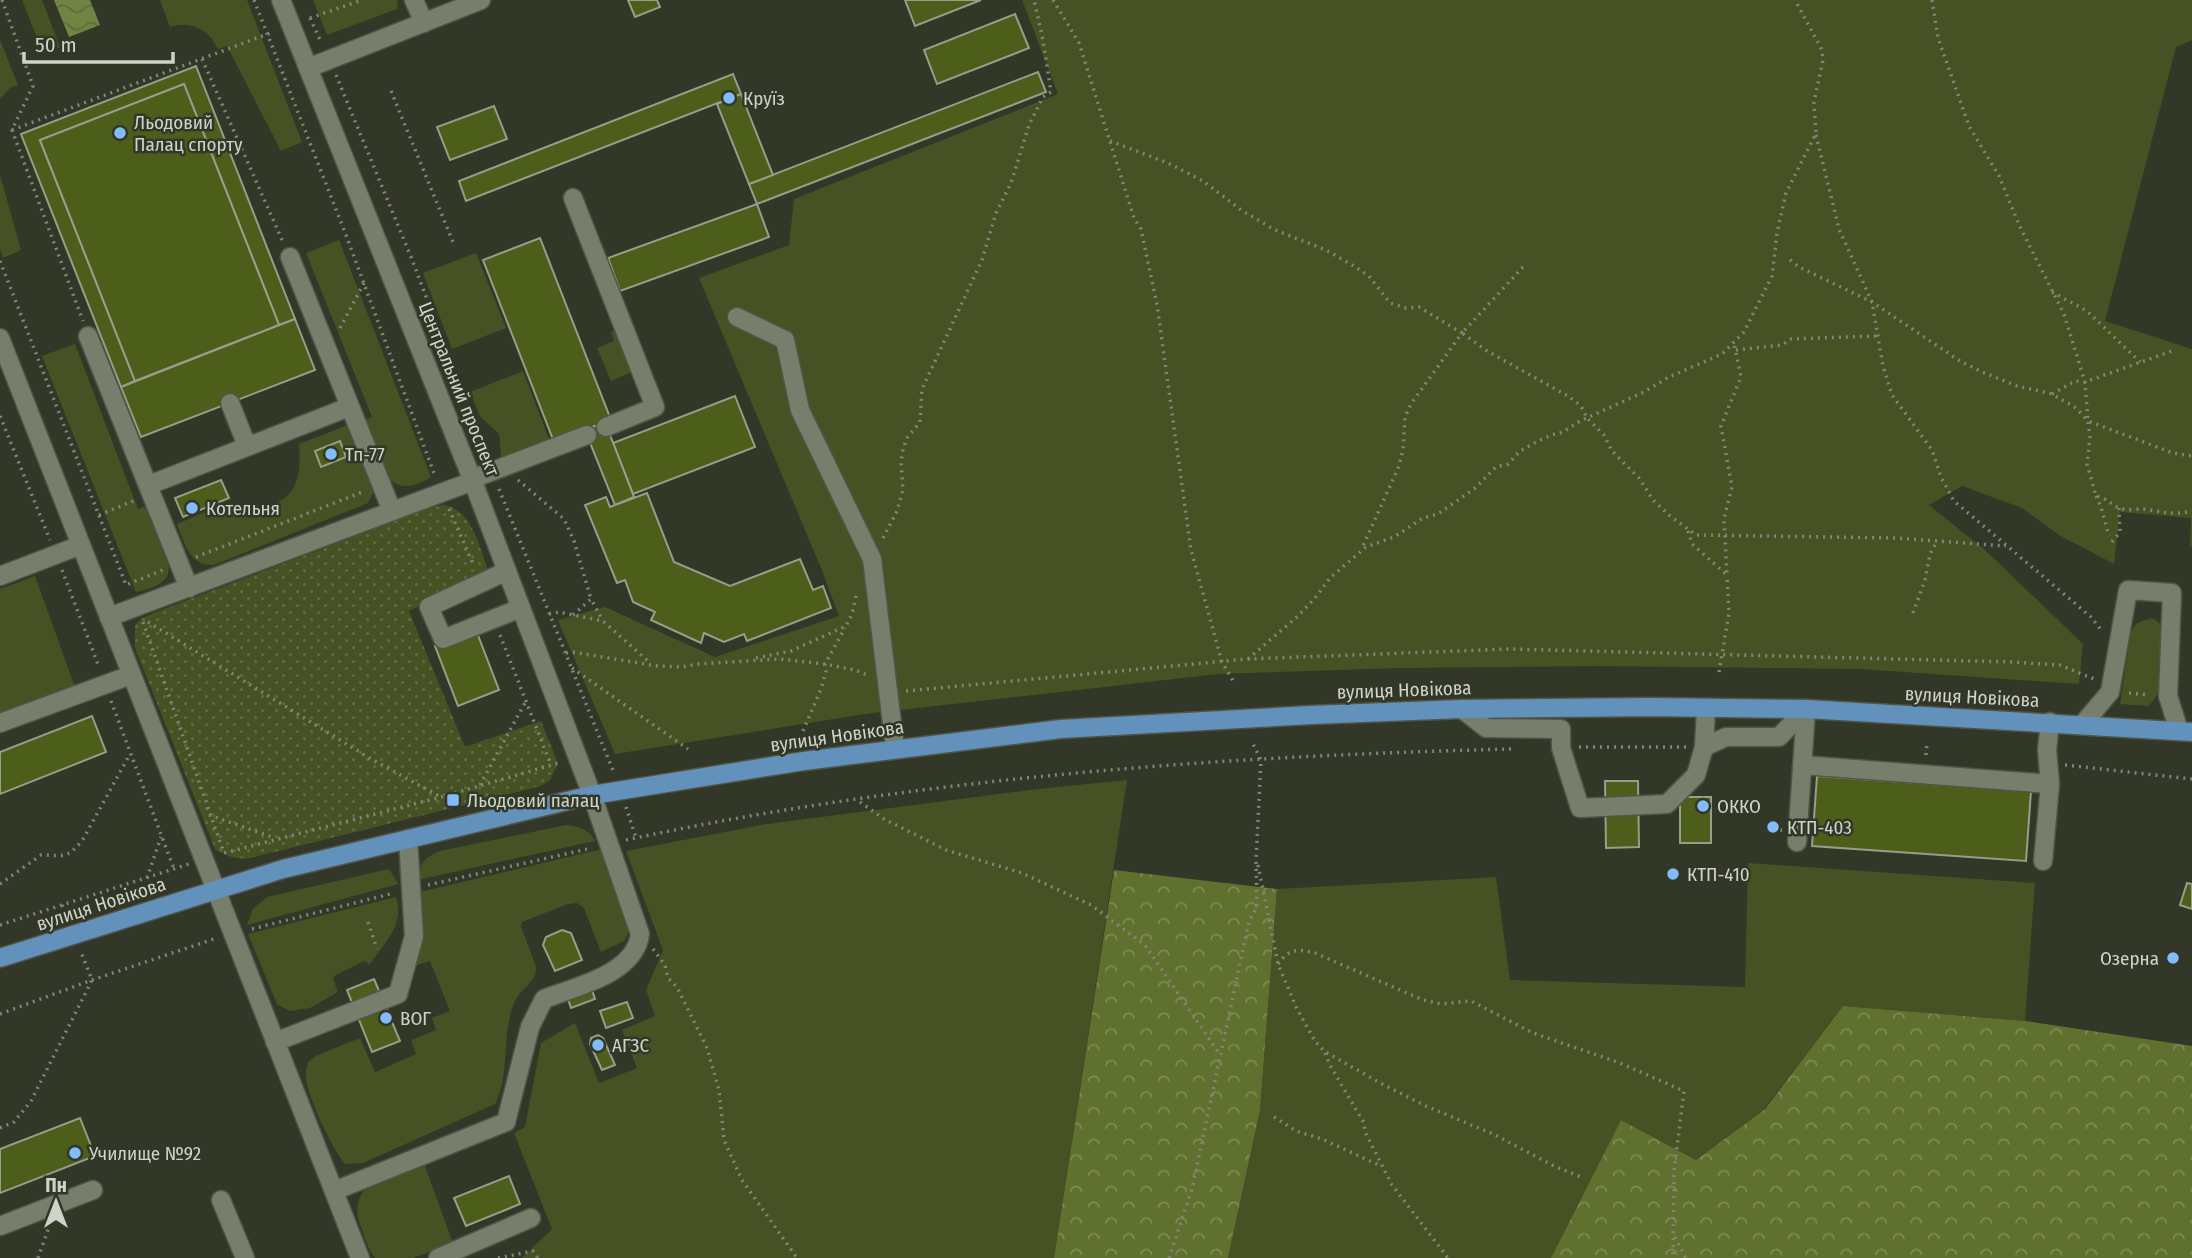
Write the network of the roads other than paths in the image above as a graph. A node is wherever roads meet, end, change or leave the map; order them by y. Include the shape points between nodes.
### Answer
1 (281, 0) edge
2 (414, 0) edge
3 (481, 0) edge
4 (424, 23) junction
5 (308, 68) junction
6 (573, 198) dead end
7 (290, 257) road end
8 (737, 317) dead end
9 (88, 336) road end
10 (0, 338) edge
11 (230, 403) dead end
12 (349, 407) junction
13 (607, 427) dead end
14 (587, 435) dead end
15 (247, 446) junction
16 (473, 480) junction
17 (150, 489) junction
18 (392, 511) junction
19 (81, 545) junction
20 (507, 571) junction
21 (0, 576) edge
22 (189, 588) junction
23 (521, 608) junction
24 (109, 617) junction
25 (131, 675) junction
26 (1562, 707) junction
27 (1706, 708) junction
28 (1462, 709) junction
29 (1806, 709) junction
30 (0, 723) edge
31 (2050, 723) junction
32 (2082, 725) junction
33 (1562, 729) junction
34 (2186, 732) edge
35 (1704, 747) junction
36 (895, 748) junction
37 (1802, 765) junction
38 (2050, 784) junction
39 (592, 795) junction
40 (408, 839) junction
41 (1797, 842) dead end
42 (2043, 861) dead end
43 (215, 889) junction
44 (0, 958) edge
45 (275, 1042) junction
46 (93, 1190) dead end
47 (334, 1191) junction
48 (221, 1200) dead end
49 (531, 1218) dead end
50 (0, 1226) edge
51 (245, 1258) edge
52 (360, 1258) edge
53 (438, 1258) edge

1 - 5 street, Центральний проспект
2 - 4 street
3 - 4 street
4 - 5 street
5 - 16 street, Центральний проспект
6 - 13 street via 655,407
7 - 12 street
8 - 36 street via 785,340 800,410 872,559
9 - 17 street
10 - 19 street
11 - 15 street
12 - 15 street
12 - 18 street
14 - 16 street
15 - 17 street
16 - 18 street
16 - 20 street, Центральний проспект
17 - 22 street
18 - 22 street
19 - 21 street
19 - 24 street
20 - 23 street, Центральний проспект
20 - 23 street via 429,607 443,639
22 - 24 street
23 - 39 street, Центральний проспект
24 - 25 street
25 - 30 street
25 - 43 street
26 - 27 main road, вулиця Новікова
26 - 28 main road, вулиця Новікова
26 - 33 street
27 - 29 main road, вулиця Новікова
27 - 35 street
28 - 33 street via 1486,729
28 - 36 main road, вулиця Новікова via 1061,729
29 - 31 main road, вулиця Новікова
29 - 35 street via 1779,737 1726,737
29 - 37 street
31 - 32 main road, вулиця Новікова
31 - 38 street
32 - 34 main road, вулиця Новікова
32 - 34 street via 2110,692 2128,590 2172,593 2168,696
33 - 35 street via 1561,748 1580,808 1667,804 1696,775
36 - 39 main road, вулиця Новікова
37 - 38 street
37 - 41 street
38 - 42 street
39 - 40 main road
39 - 47 street, Центральний проспект via 640,934 639,948 619,969 544,999 530,1027 506,1122
40 - 43 main road, вулиця Новікова
40 - 45 street via 414,936 398,994
43 - 44 main road, вулиця Новікова
43 - 45 street
45 - 47 street
46 - 50 street
47 - 52 street
48 - 51 street
49 - 53 street

